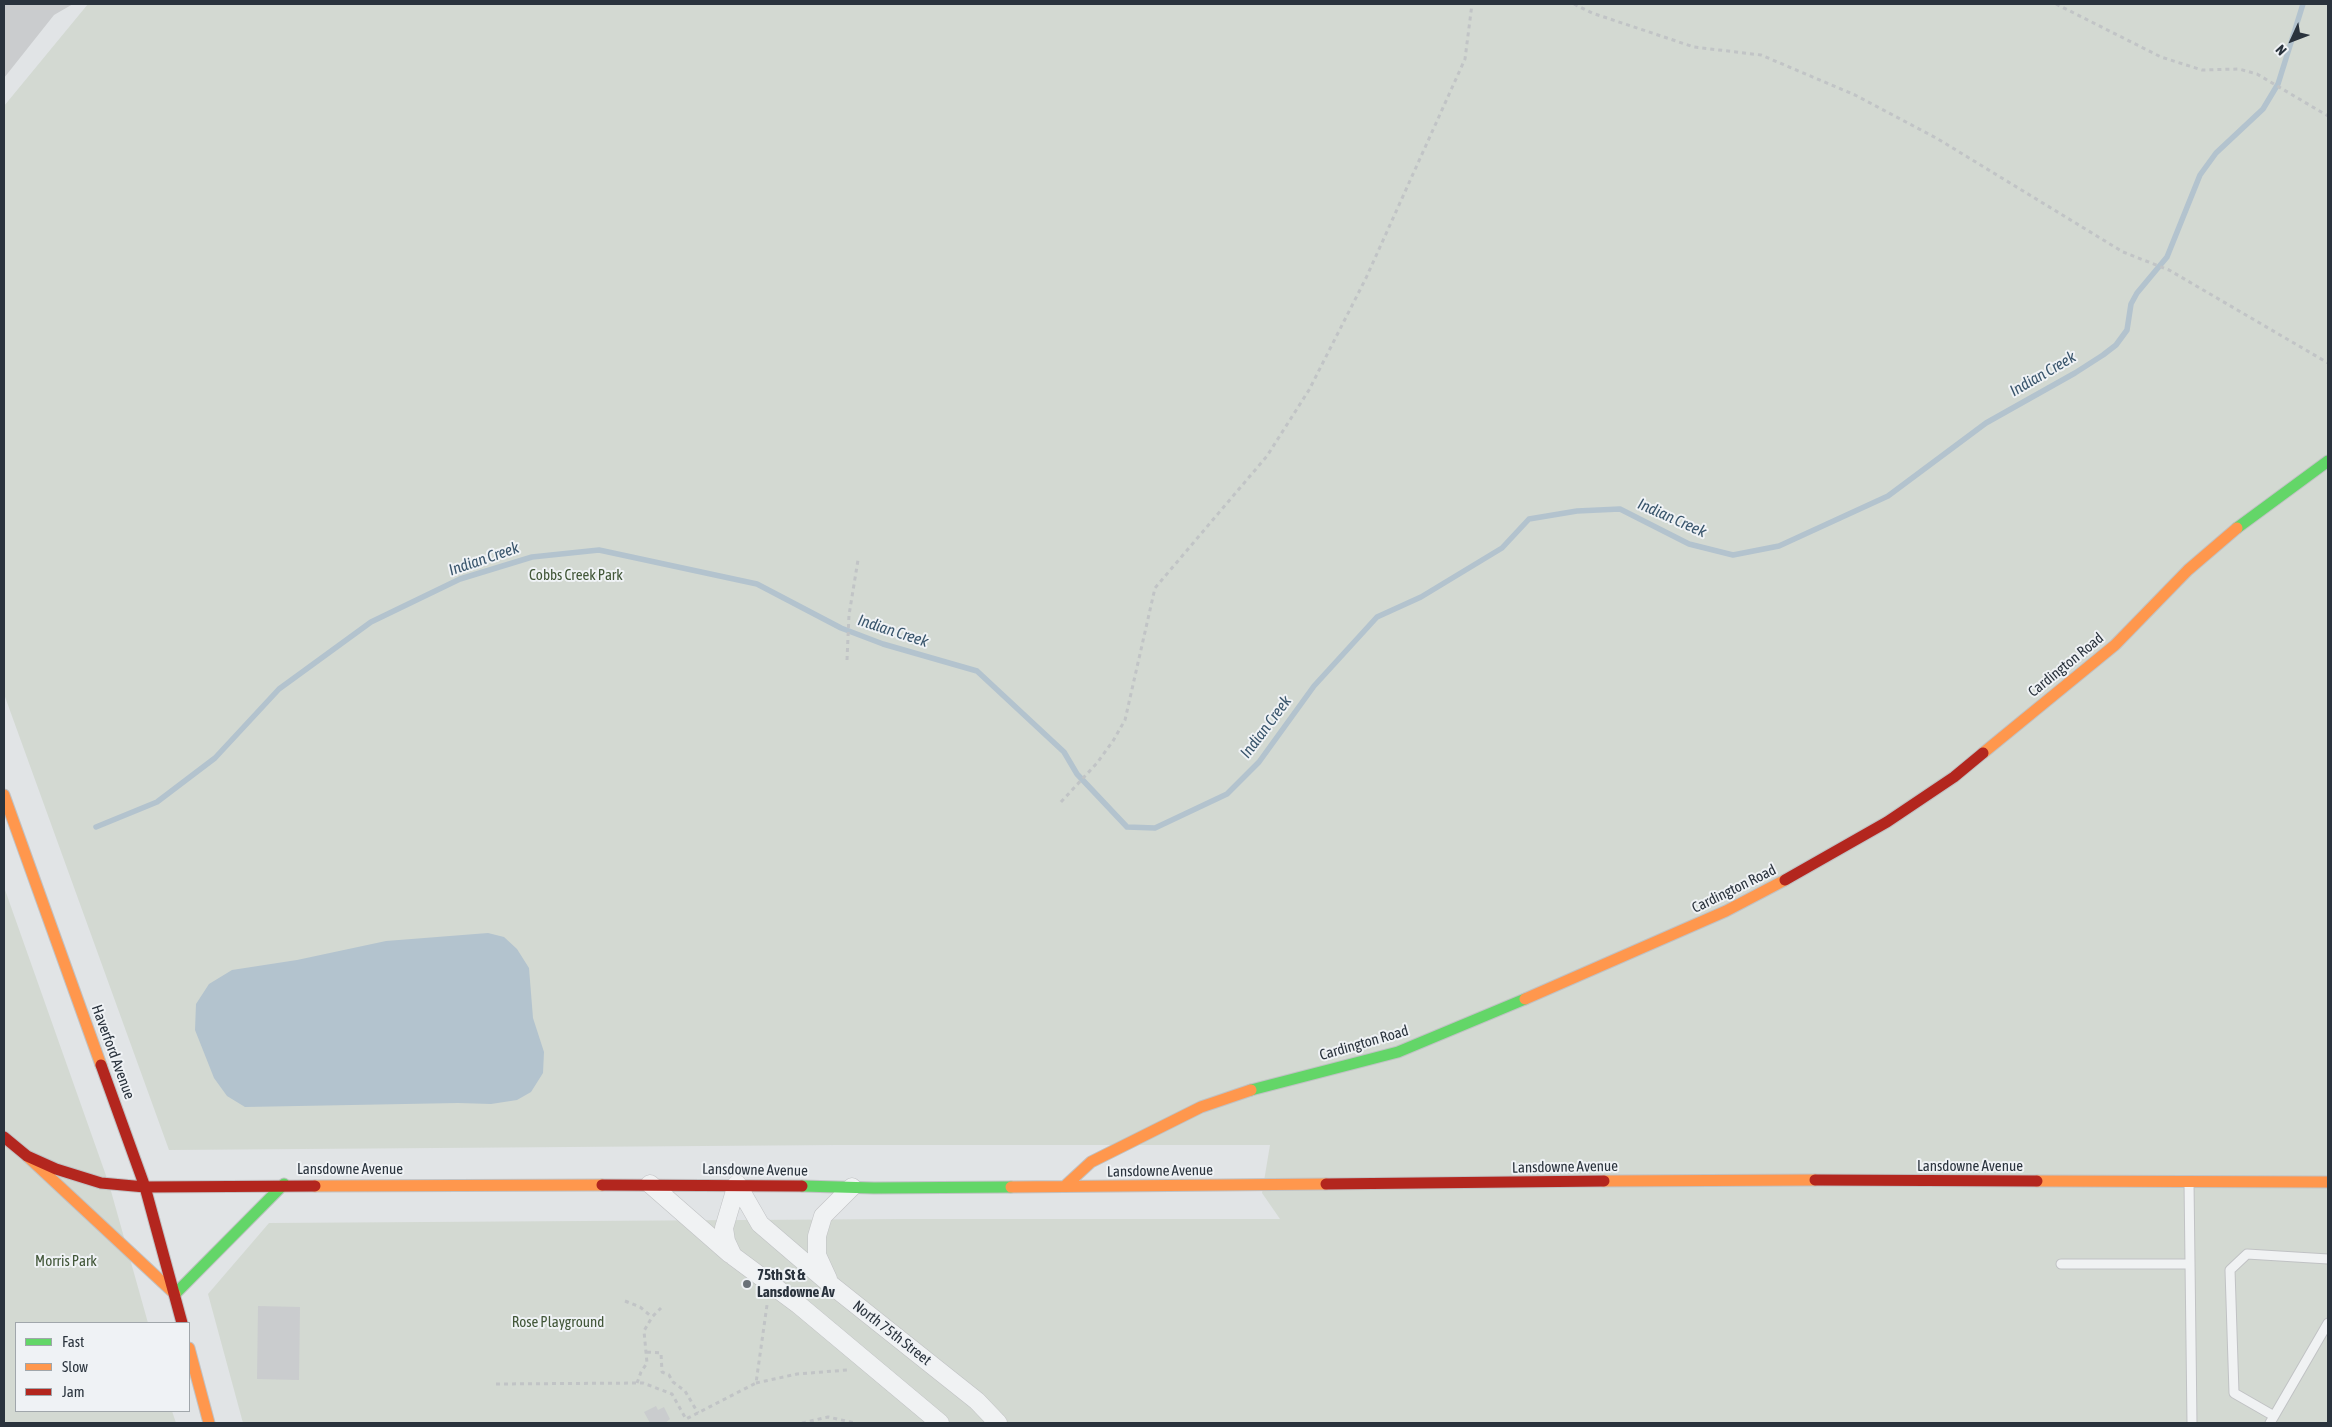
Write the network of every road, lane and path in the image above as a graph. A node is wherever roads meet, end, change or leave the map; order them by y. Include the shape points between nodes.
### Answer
1 (1472, 4) edge
2 (1574, 4) edge
3 (2056, 4) edge
4 (2328, 116) edge
5 (2328, 363) edge
6 (2328, 461) edge
7 (858, 560) dead end
8 (847, 660) dead end
9 (4, 795) edge
10 (1061, 802) dead end
11 (4, 1137) edge
12 (27, 1156) junction
13 (2188, 1182) junction
14 (2328, 1182) edge
15 (284, 1184) junction
16 (650, 1184) junction
17 (737, 1184) junction
18 (1066, 1186) junction
19 (144, 1187) junction
20 (852, 1187) junction
21 (733, 1256) junction
22 (2328, 1259) edge
23 (2061, 1264) dead end
24 (2189, 1264) junction
25 (771, 1284) junction
26 (830, 1284) junction
27 (174, 1294) junction
28 (625, 1301) dead end
29 (661, 1308) dead end
30 (652, 1317) junction
31 (182, 1322) edge
32 (2328, 1323) edge
33 (190, 1352) edge
34 (647, 1352) junction
35 (873, 1368) junction
36 (637, 1383) junction
37 (496, 1384) dead end
38 (756, 1384) junction
39 (698, 1413) junction
40 (2272, 1420) edge
41 (209, 1423) edge
42 (802, 1423) edge
43 (855, 1423) edge
44 (940, 1423) edge
45 (998, 1423) edge
46 (2192, 1423) edge

1 - 10 path via 1465,59 1366,278 1309,390 1267,456 1155,588 1125,720 1097,762
2 - 5 path via 1694,47 1761,55 1854,95 1938,138 2123,252 2169,270
3 - 4 path via 2162,57 2202,70 2238,69 2257,74
6 - 18 main road, Cardington Road via 2237,528 2188,570 2115,645 1954,777 1887,822 1808,868 1726,911 1398,1052 1260,1087 1200,1107 1091,1162
7 - 8 path via 849,615
9 - 19 main road, Haverford Avenue
11 - 12 main road, Lansdowne Avenue
12 - 19 main road, Lansdowne Avenue via 101,1183
12 - 27 main road
13 - 14 main road, Lansdowne Avenue
13 - 18 main road, Lansdowne Avenue via 1752,1180
13 - 24 lane
15 - 16 main road, Lansdowne Avenue
15 - 19 main road, Lansdowne Avenue
15 - 27 main road
16 - 17 main road, Lansdowne Avenue
16 - 21 street
17 - 20 main road, Lansdowne Avenue
17 - 21 street via 724,1228
17 - 26 street, North 75th Street via 760,1224
18 - 20 main road, Lansdowne Avenue
19 - 27 main road, Haverford Avenue
20 - 26 street via 823,1216 817,1236 817,1255
21 - 25 street
22 - 40 lane via 2247,1254 2230,1270 2234,1393
23 - 24 lane
24 - 46 lane
25 - 35 street
25 - 38 path
26 - 45 street, North 75th Street via 977,1401
27 - 31 main road, Haverford Avenue
28 - 30 path
29 - 30 path
30 - 34 path via 644,1331
32 - 40 lane
33 - 41 main road
34 - 36 path via 647,1363
34 - 39 path via 661,1353 662,1372 685,1391
35 - 38 path via 797,1374
35 - 44 street
36 - 37 path
36 - 39 path via 672,1394 686,1420
38 - 39 path
42 - 43 path via 828,1418

